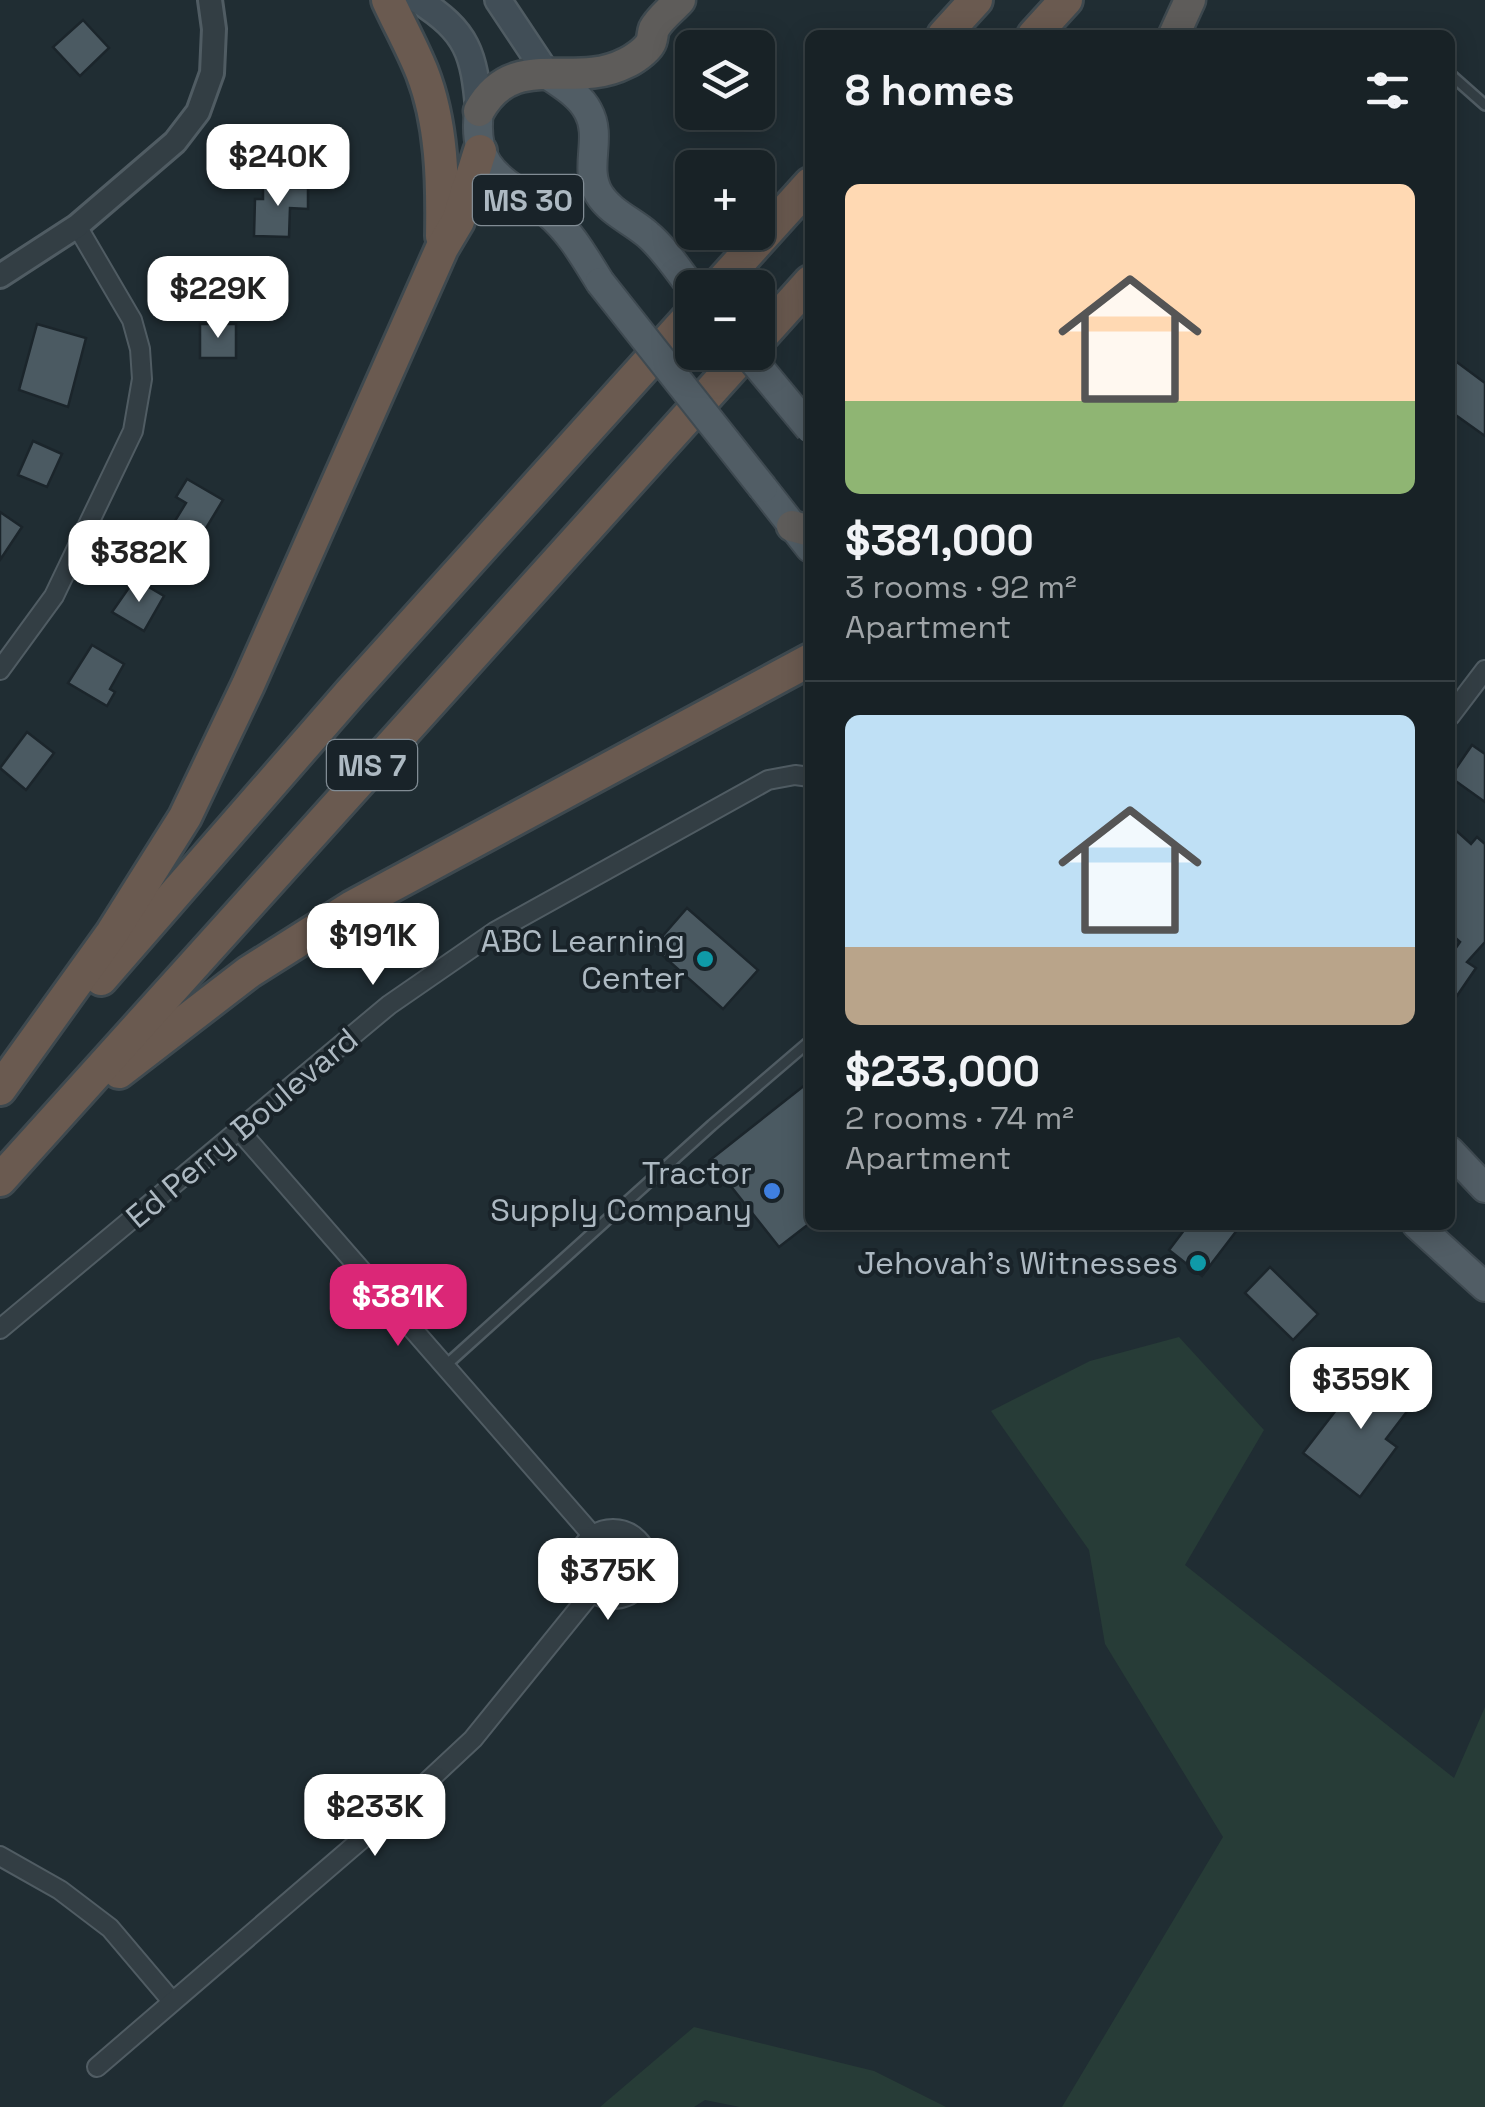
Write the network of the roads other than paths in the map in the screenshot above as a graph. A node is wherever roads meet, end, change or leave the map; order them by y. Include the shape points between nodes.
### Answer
1 (210, 0) edge
2 (388, 0) edge
3 (418, 0) edge
4 (498, 0) edge
5 (680, 0) edge
6 (976, 0) edge
7 (1066, 0) edge
8 (1190, 0) edge
9 (949, 30) edge
10 (1039, 30) edge
11 (1176, 30) edge
12 (540, 65) junction
13 (1455, 78) edge
14 (1485, 105) edge
15 (478, 111) junction
16 (480, 150) junction
17 (805, 190) edge
18 (76, 226) junction
19 (442, 248) junction
20 (677, 270) edge
21 (732, 270) edge
22 (0, 276) edge
23 (805, 288) edge
24 (775, 321) edge
25 (675, 333) edge
26 (730, 370) edge
27 (761, 370) edge
28 (805, 424) edge
29 (804, 535) edge
30 (805, 663) edge
31 (0, 670) edge
32 (1485, 670) edge
33 (805, 686) edge
34 (742, 698) junction
35 (1455, 709) edge
36 (805, 776) edge
37 (805, 1045) edge
38 (0, 1092) edge
39 (239, 1130) junction
40 (27, 1149) junction
41 (1455, 1156) edge
42 (0, 1180) edge
43 (1485, 1188) edge
44 (1422, 1230) edge
45 (1485, 1288) edge
46 (0, 1330) edge
47 (445, 1366) junction
48 (593, 1536) junction
49 (592, 1592) junction
50 (0, 1856) edge
51 (171, 2000) junction
52 (97, 2067) dead end

1 - 18 street via 212,73 198,112 176,142
2 - 19 highway via 423,74 434,118
3 - 15 main road via 454,25 463,41
4 - 12 main road
5 - 12 highway via 654,28 650,45 628,62 602,73
6 - 9 highway
7 - 10 highway
8 - 11 highway
12 - 15 highway via 498,84
12 - 20 main road, MS 30 via 588,110 595,132 591,171 600,196 649,235
13 - 14 lane
15 - 16 main road, MS 30
16 - 19 highway via 458,222
16 - 29 main road, MS 30, bridge via 491,172 550,214 576,244
17 - 21 highway
18 - 22 street
18 - 31 street via 132,320 142,379 134,431 54,596
19 - 38 highway via 184,817
23 - 24 highway
25 - 38 highway, MS 7
26 - 40 highway, MS 7
27 - 28 main road, bridge
30 - 34 highway
32 - 35 street
33 - 34 highway
34 - 40 highway via 352,906 156,1040
36 - 39 street, Ed Perry Boulevard via 768,780 496,930 390,1006
37 - 47 lane
39 - 46 street, Ed Perry Boulevard
39 - 47 street
40 - 42 highway, MS 7
41 - 43 main road
44 - 45 main road
47 - 48 street
48 - 49 street via 578,1564
48 - 49 street via 616,1529 628,1533 648,1562 634,1593 613,1600
49 - 51 street via 472,1740
50 - 51 street via 110,1928
51 - 52 street

